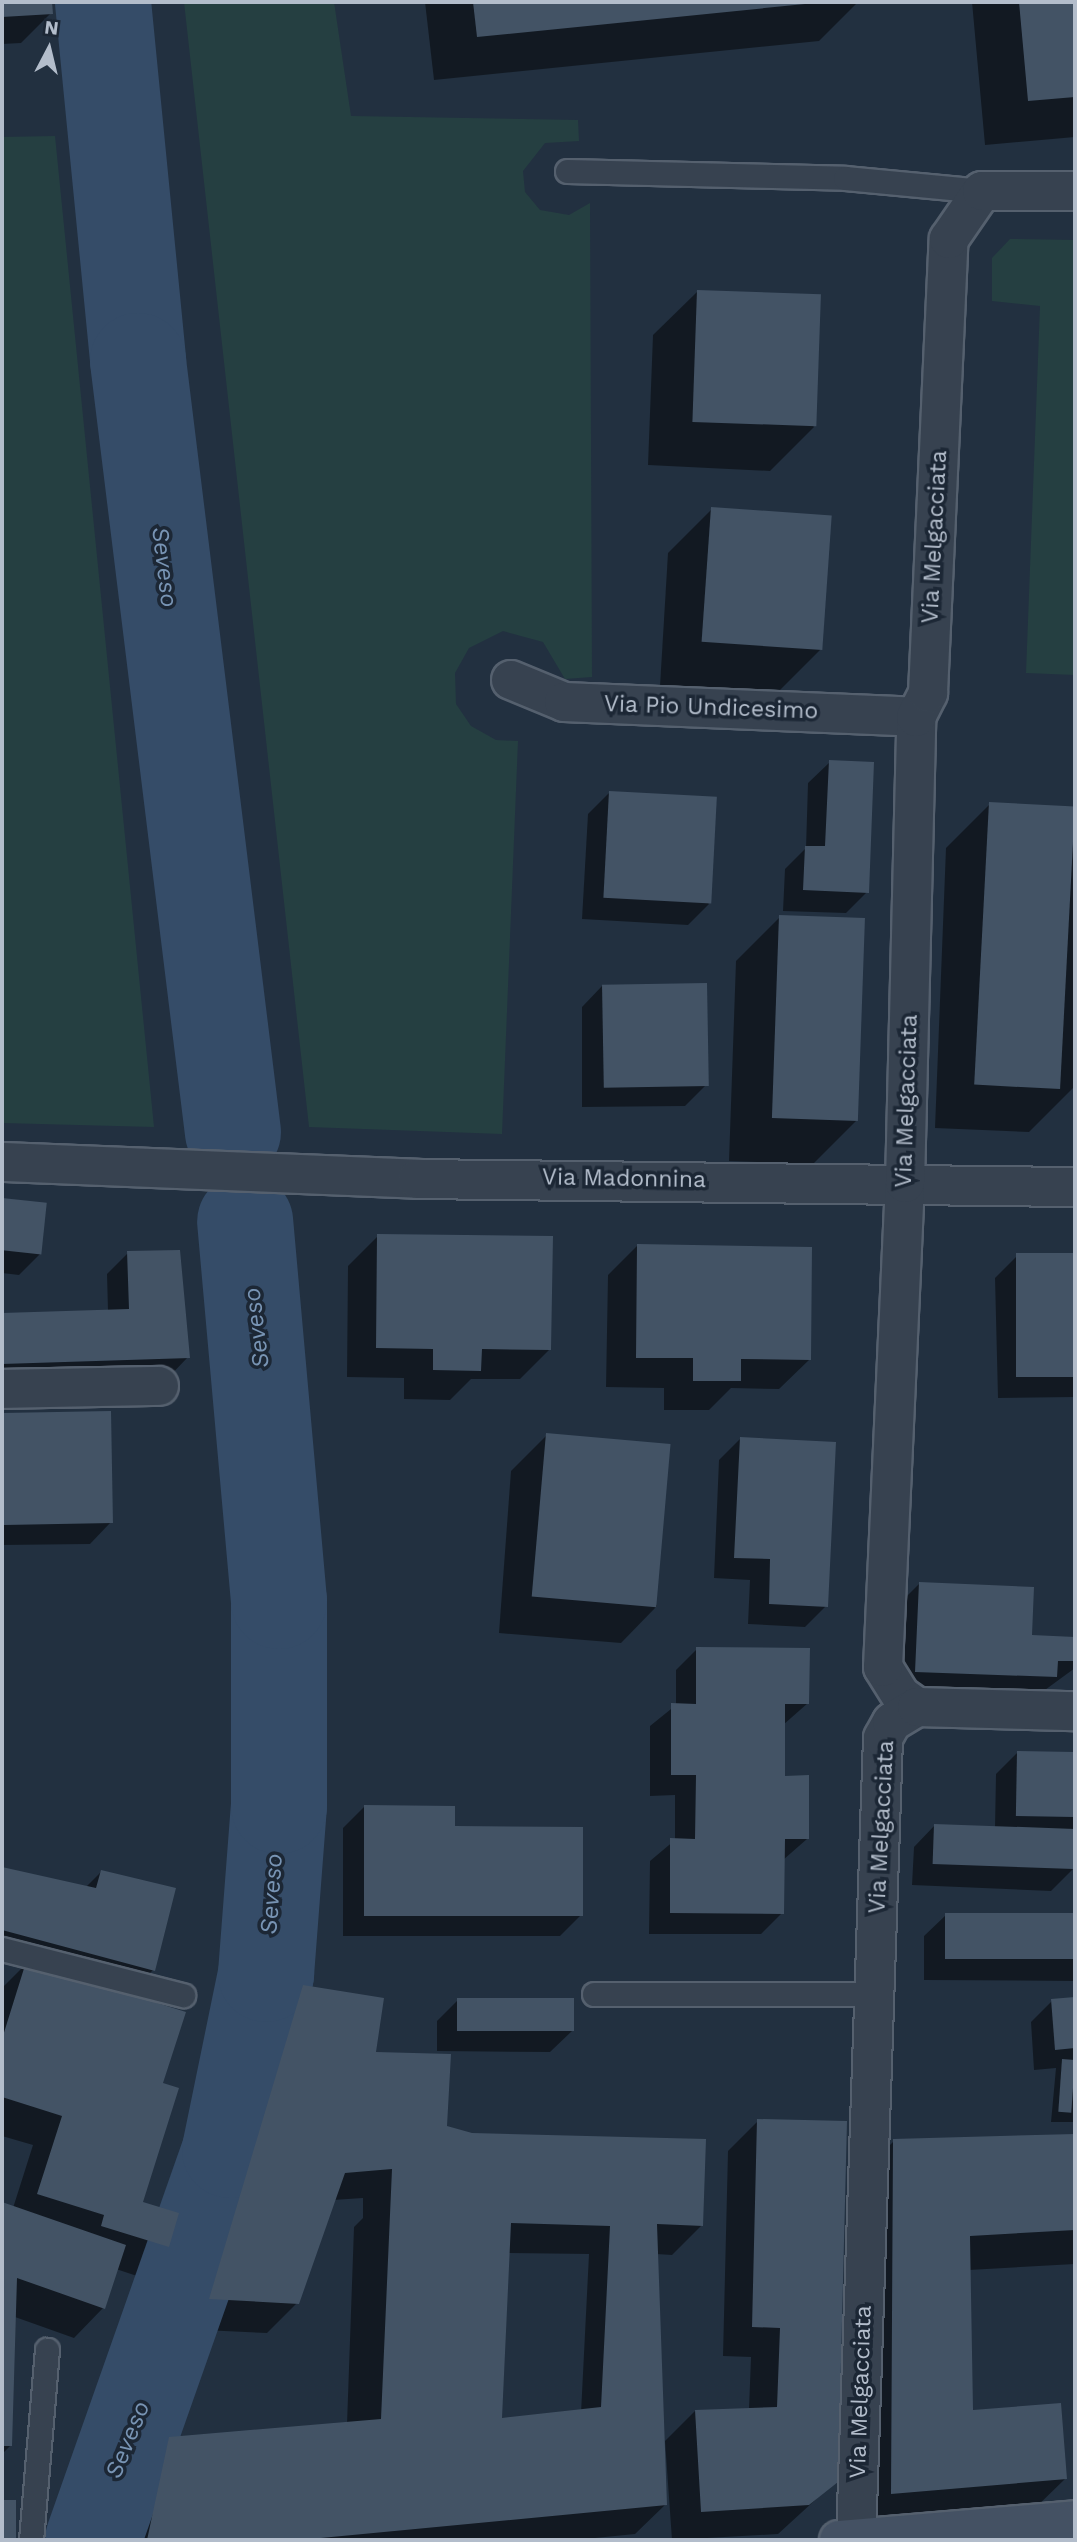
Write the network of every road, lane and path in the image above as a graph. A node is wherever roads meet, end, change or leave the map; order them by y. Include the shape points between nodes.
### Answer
1 (567, 171) dead end
2 (982, 191) junction
3 (1075, 191) edge
4 (510, 680) dead end
5 (916, 717) junction
6 (2, 1162) edge
7 (905, 1183) junction
8 (1075, 1187) edge
9 (159, 1386) dead end
10 (2, 1389) edge
11 (917, 1707) junction
12 (1075, 1711) edge
13 (2, 1949) edge
14 (594, 1994) dead end
15 (874, 1994) junction
16 (183, 1995) dead end
17 (47, 2350) dead end
18 (1075, 2520) edge
19 (32, 2532) edge
20 (847, 2540) edge

1 - 2 lane via 845,178
2 - 3 street
2 - 5 street, Via Melgacciata via 949,239 928,693
4 - 5 street, Via Pio Undicesimo via 564,702
5 - 7 street, Via Melgacciata
6 - 7 street, Via Madonnina via 174,1172
7 - 8 street, Via Madonnina
7 - 11 street, Via Melgacciata via 883,1667 901,1696
9 - 10 street
11 - 12 street
11 - 15 street, Via Melgacciata via 892,1722 883,1738
13 - 16 lane
14 - 15 lane
15 - 20 street, Via Melgacciata
17 - 19 lane
18 - 20 street

